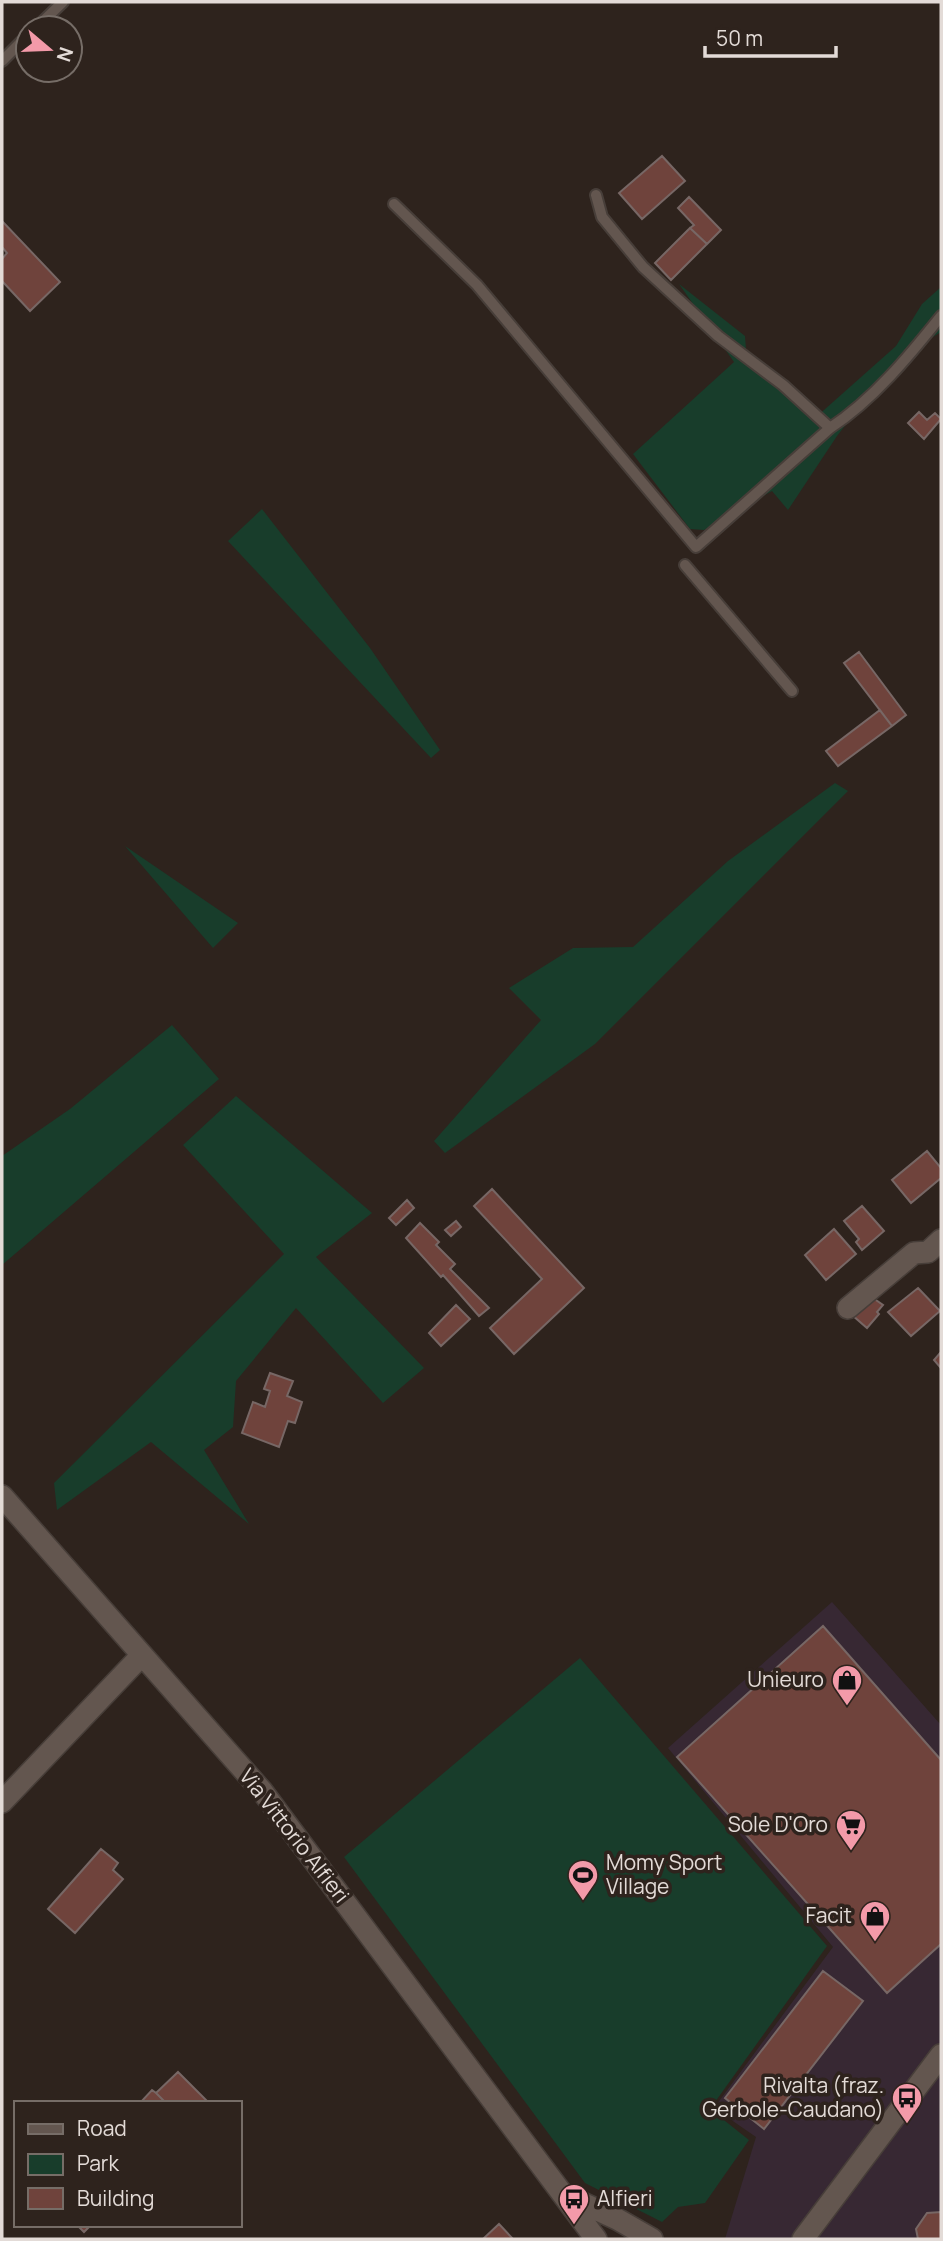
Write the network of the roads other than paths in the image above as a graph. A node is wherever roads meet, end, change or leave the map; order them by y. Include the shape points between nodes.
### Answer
1 (596, 195) dead end
2 (394, 204) dead end
3 (941, 316) edge
4 (830, 428) junction
5 (685, 565) dead end
6 (792, 691) dead end
7 (937, 1253) edge
8 (848, 1308) dead end
9 (2, 1496) edge
10 (142, 1655) junction
11 (2, 1802) edge
12 (941, 2055) edge
13 (564, 2194) junction
14 (596, 2239) edge
15 (652, 2239) edge
16 (803, 2239) edge

1 - 4 lane via 602,217 643,267
2 - 4 lane via 477,285 696,547
3 - 4 lane via 912,352
5 - 6 lane
7 - 8 street via 914,1253
9 - 10 street, Via Vittorio Alfieri
10 - 11 street
10 - 13 street, Via Vittorio Alfieri via 262,1791
12 - 16 street
13 - 14 street, Via Vittorio Alfieri
13 - 15 street, Via Vittorio Alfieri

